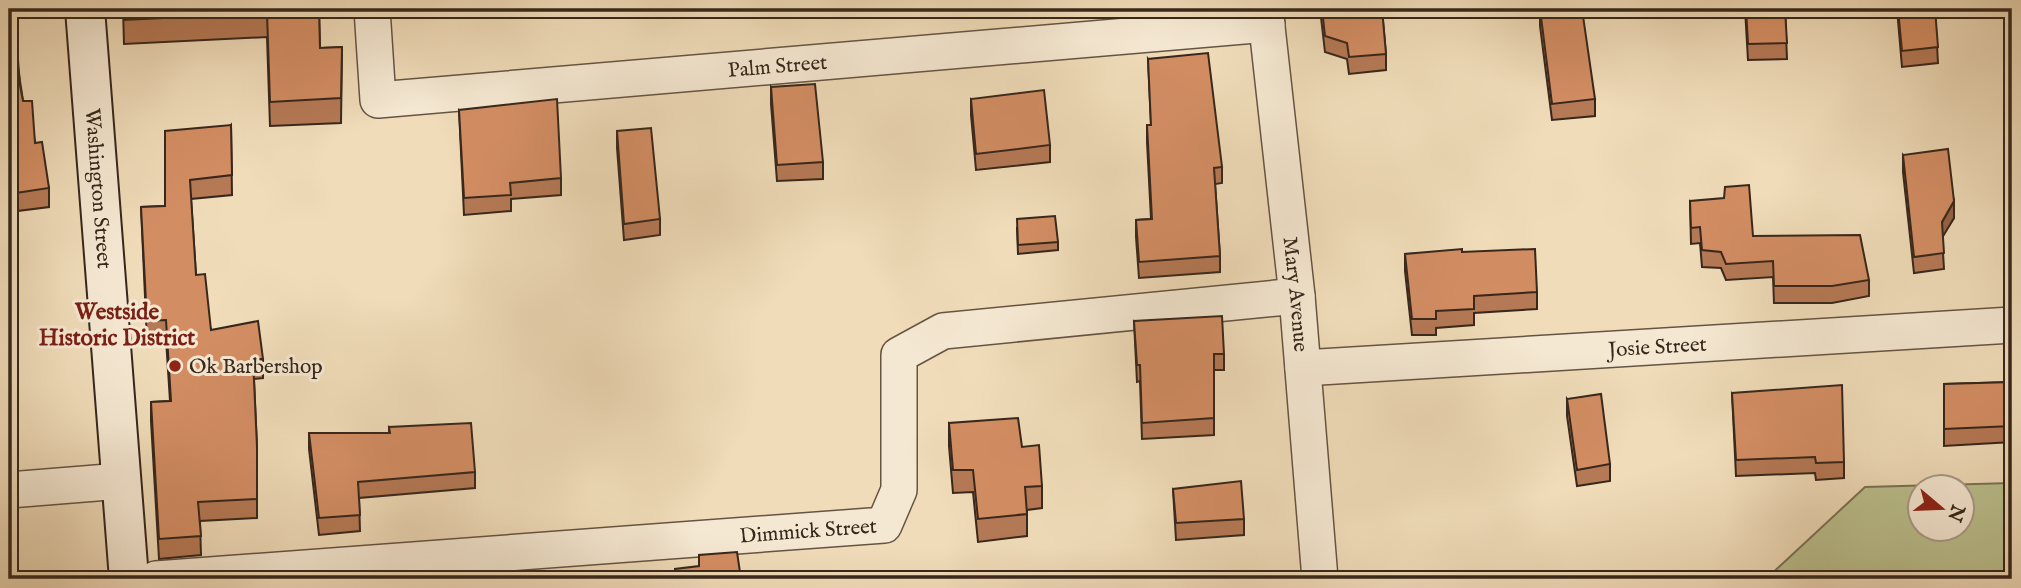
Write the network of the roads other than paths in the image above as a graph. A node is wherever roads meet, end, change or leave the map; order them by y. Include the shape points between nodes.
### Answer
1 (85, 9) edge
2 (372, 9) edge
3 (1266, 16) edge
4 (1297, 296) junction
5 (2012, 326) edge
6 (1303, 368) junction
7 (121, 481) junction
8 (9, 490) edge
9 (129, 579) edge
10 (156, 579) edge
11 (1320, 579) edge

1 - 7 street, Washington Street
2 - 3 street, Palm Street via 378,100
3 - 4 street, Mary Avenue
4 - 6 street, Mary Avenue
4 - 10 street, Dimmick Street via 943,331 899,355 899,490 884,525
5 - 6 street, Josie Street
6 - 11 street, Mary Avenue
7 - 8 street
7 - 9 street, Washington Street

